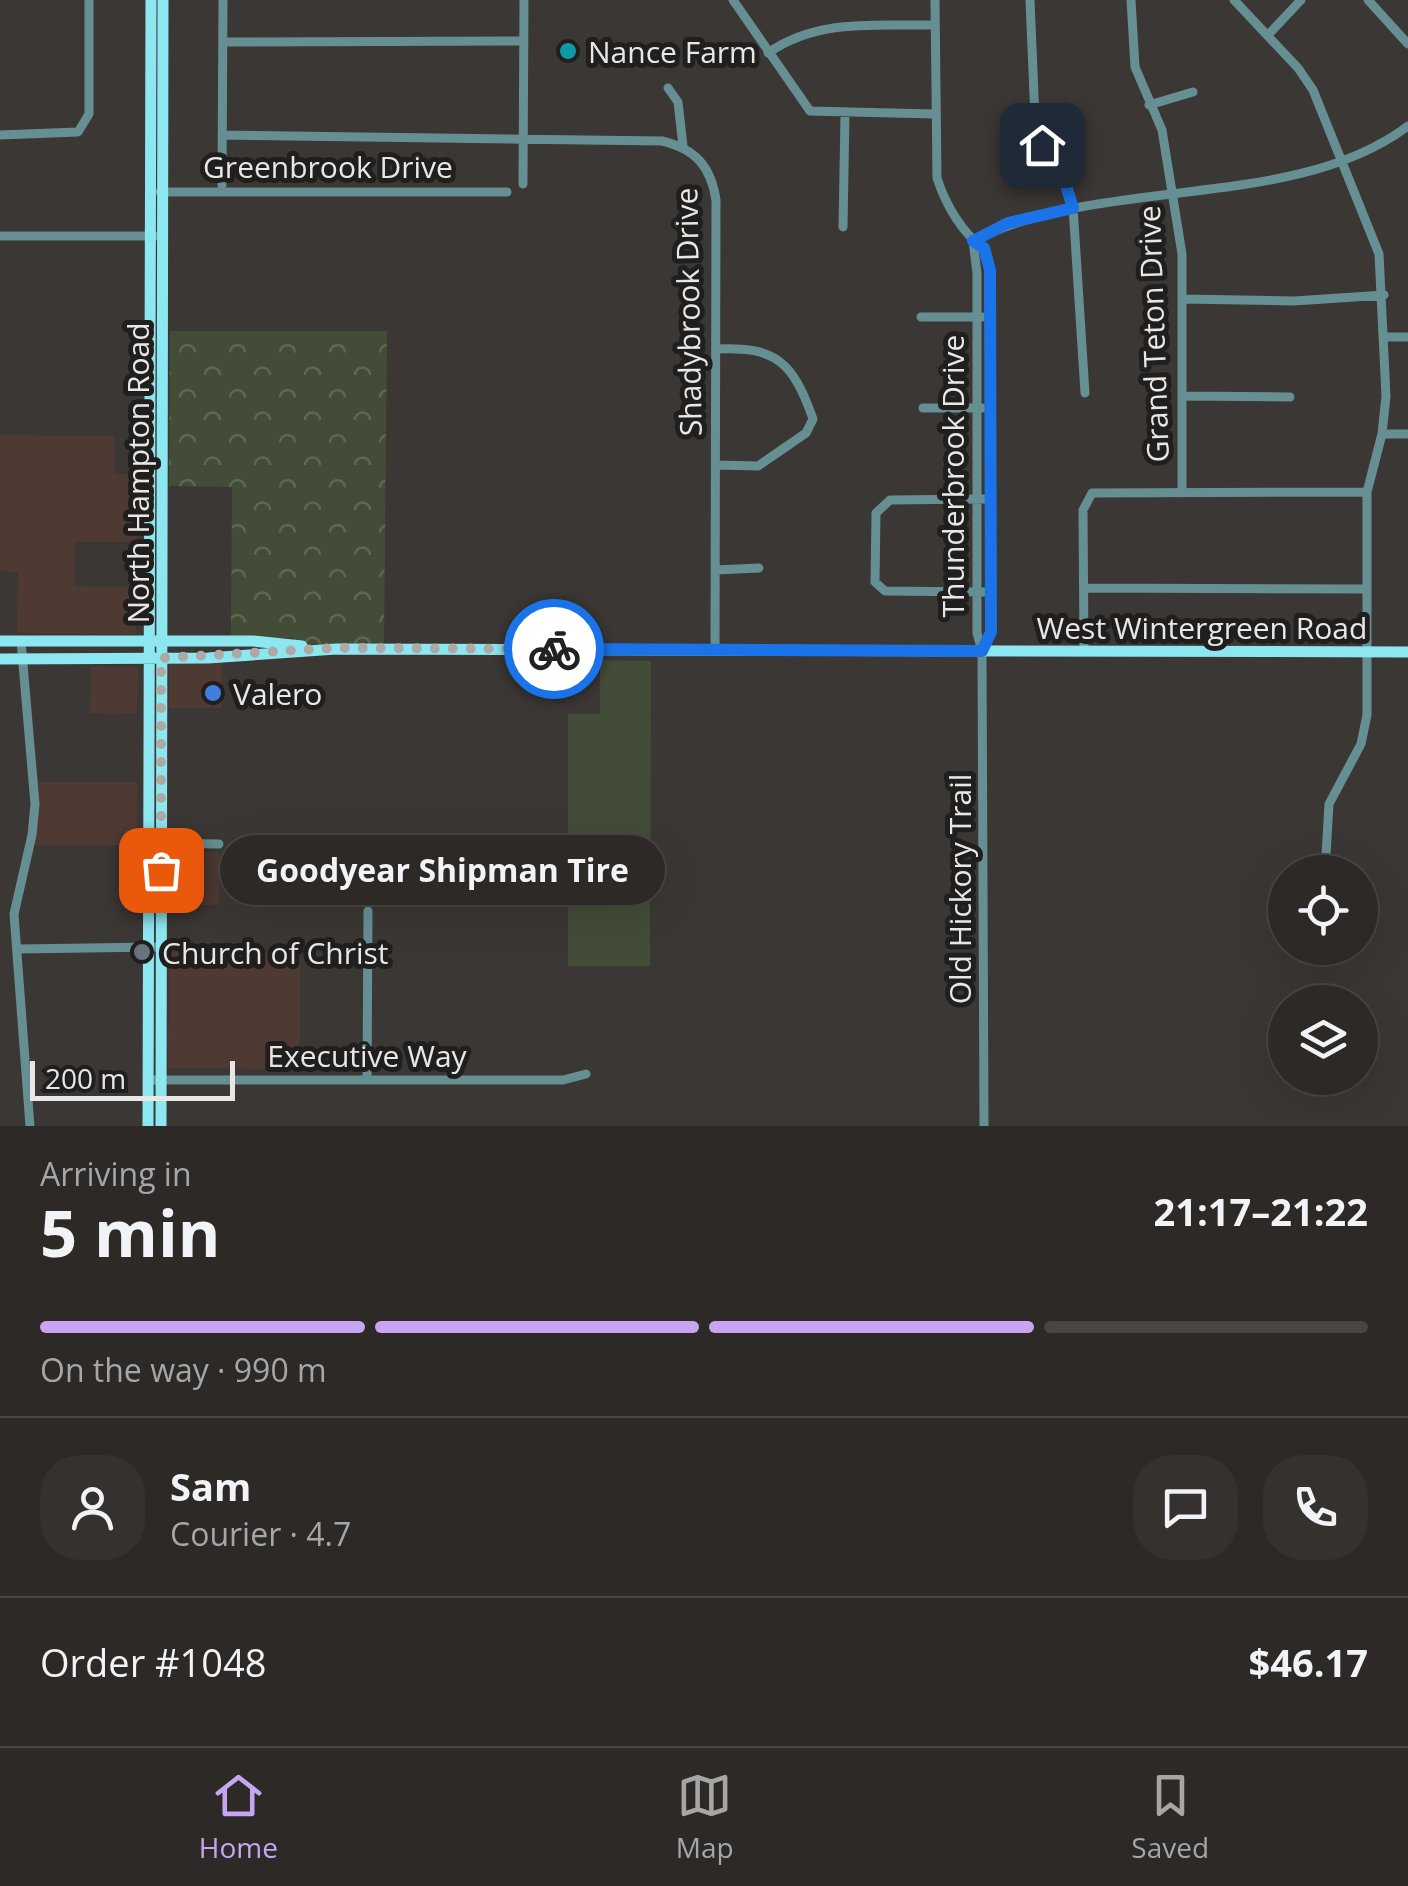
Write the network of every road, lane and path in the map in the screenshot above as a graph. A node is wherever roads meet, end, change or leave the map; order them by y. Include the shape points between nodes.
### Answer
1 (89, 0) edge
2 (150, 0) edge
3 (163, 0) edge
4 (223, 0) edge
5 (524, 0) edge
6 (733, 0) edge
7 (935, 0) edge
8 (1030, 0) edge
9 (1131, 0) edge
10 (1234, 0) edge
11 (1301, 0) edge
12 (1368, 0) edge
13 (934, 26) junction
14 (1268, 35) junction
15 (524, 41) junction
16 (223, 42) junction
17 (1408, 44) edge
18 (768, 53) junction
19 (668, 88) dead end
20 (1193, 92) dead end
21 (1149, 105) junction
22 (934, 114) junction
23 (845, 115) junction
24 (1408, 126) edge
25 (0, 135) edge
26 (222, 135) junction
27 (524, 141) junction
28 (683, 146) junction
29 (1344, 161) junction
30 (522, 184) dead end
31 (222, 185) dead end
32 (156, 192) junction
33 (507, 192) dead end
34 (1174, 192) junction
35 (1073, 208) junction
36 (843, 227) dead end
37 (0, 236) edge
38 (156, 236) junction
39 (973, 241) junction
40 (1384, 295) junction
41 (1182, 299) junction
42 (977, 316) junction
43 (921, 317) dead end
44 (990, 320) junction
45 (1386, 337) junction
46 (1408, 337) edge
47 (716, 349) junction
48 (1085, 393) dead end
49 (1183, 396) junction
50 (1290, 397) dead end
51 (923, 408) dead end
52 (978, 408) junction
53 (990, 408) junction
54 (1382, 434) junction
55 (1408, 434) edge
56 (716, 465) junction
57 (1367, 492) junction
58 (1182, 493) junction
59 (978, 499) junction
60 (992, 499) junction
61 (759, 568) dead end
62 (715, 570) junction
63 (1084, 588) junction
64 (1366, 589) junction
65 (978, 592) junction
66 (991, 592) junction
67 (0, 641) edge
68 (20, 641) junction
69 (154, 641) junction
70 (309, 646) junction
71 (336, 648) junction
72 (715, 650) junction
73 (982, 651) junction
74 (1084, 652) junction
75 (1366, 652) junction
76 (1408, 652) edge
77 (0, 658) edge
78 (21, 658) junction
79 (154, 658) junction
80 (210, 658) junction
81 (154, 843) junction
82 (219, 844) dead end
83 (1326, 855) edge
84 (368, 911) dead end
85 (161, 946) junction
86 (18, 949) junction
87 (148, 950) junction
88 (586, 1074) dead end
89 (367, 1079) junction
90 (154, 1080) junction
91 (30, 1126) edge
92 (148, 1126) edge
93 (161, 1126) edge
94 (984, 1126) edge

1 - 25 street via 89,114 78,132
2 - 32 main road, North Hampton Road
3 - 32 main road, North Hampton Road
4 - 16 street
5 - 15 street
6 - 18 street
7 - 13 street, Thunderbrook Drive
8 - 35 street via 1035,120
9 - 21 street, Grand Teton Drive via 1135,67
10 - 14 street
11 - 14 street
12 - 17 street
13 - 18 street via 820,28
13 - 22 street, Thunderbrook Drive
14 - 29 street via 1313,90
15 - 16 street
15 - 27 street
16 - 26 street
18 - 23 street via 804,107
19 - 28 street via 678,102
20 - 21 street
21 - 34 street, Grand Teton Drive via 1162,130
22 - 23 street
22 - 39 street, Thunderbrook Drive via 937,178
23 - 36 street
24 - 29 street
26 - 27 street, Shadybrook Drive
26 - 31 street
27 - 28 street, Shadybrook Drive
27 - 30 street
28 - 47 street, Shadybrook Drive via 713,178
29 - 34 street
29 - 40 street via 1379,254
32 - 33 street, Greenbrook Drive
32 - 38 main road, North Hampton Road
34 - 35 street
34 - 41 street, Grand Teton Drive
35 - 39 street via 1008,223
35 - 48 street
37 - 38 street
38 - 69 main road, North Hampton Road
39 - 42 street, Thunderbrook Drive
39 - 44 street, Thunderbrook Drive via 984,248 990,270
40 - 41 street
40 - 45 street
41 - 49 street, Grand Teton Drive
42 - 43 street
42 - 44 street
42 - 52 street, Thunderbrook Drive
44 - 53 street, Thunderbrook Drive
45 - 46 street
45 - 54 street
47 - 56 street, Shadybrook Drive
47 - 56 street via 754,347 781,358 813,419 806,433 758,466
49 - 50 street
49 - 58 street, Grand Teton Drive
51 - 52 street
52 - 53 street
52 - 59 street, Thunderbrook Drive
53 - 60 street, Thunderbrook Drive
54 - 55 street
54 - 57 street
56 - 62 street, Shadybrook Drive
57 - 58 street
57 - 64 street
58 - 63 street via 1086,498
59 - 60 street
59 - 65 street, Thunderbrook Drive
59 - 65 street via 890,500 876,513 874,545 876,582 886,591
60 - 66 street, Thunderbrook Drive
61 - 62 street
62 - 72 street, Shadybrook Drive
63 - 64 street
63 - 74 street
64 - 75 street
65 - 66 street
65 - 73 street, Thunderbrook Drive
66 - 73 street, Thunderbrook Drive via 991,632
67 - 68 main road, West Wintergreen Road
68 - 69 main road, West Wintergreen Road
68 - 78 street
69 - 70 main road, West Wintergreen Road
69 - 79 main road, North Hampton Road
70 - 71 main road, West Wintergreen Road
70 - 80 main road via 216,650
71 - 72 main road, West Wintergreen Road
71 - 80 main road, West Wintergreen Road
72 - 73 main road, West Wintergreen Road
73 - 74 main road, West Wintergreen Road
73 - 94 street, Old Hickory Trail
74 - 75 main road, West Wintergreen Road
75 - 76 main road, West Wintergreen Road
75 - 83 street via 1367,715 1361,744 1330,804
77 - 78 main road, West Wintergreen Road
78 - 79 main road, West Wintergreen Road
78 - 86 street via 35,787 32,835 15,904
79 - 80 main road, West Wintergreen Road
79 - 81 main road, North Hampton Road
81 - 82 street
81 - 85 main road, North Hampton Road
81 - 87 main road, North Hampton Road
84 - 89 street
85 - 87 street
85 - 90 main road, North Hampton Road
86 - 87 street
86 - 91 street
87 - 90 main road, North Hampton Road
88 - 89 street, Executive Way via 563,1080
89 - 90 street, Executive Way
90 - 92 main road, North Hampton Road
90 - 93 main road, North Hampton Road

